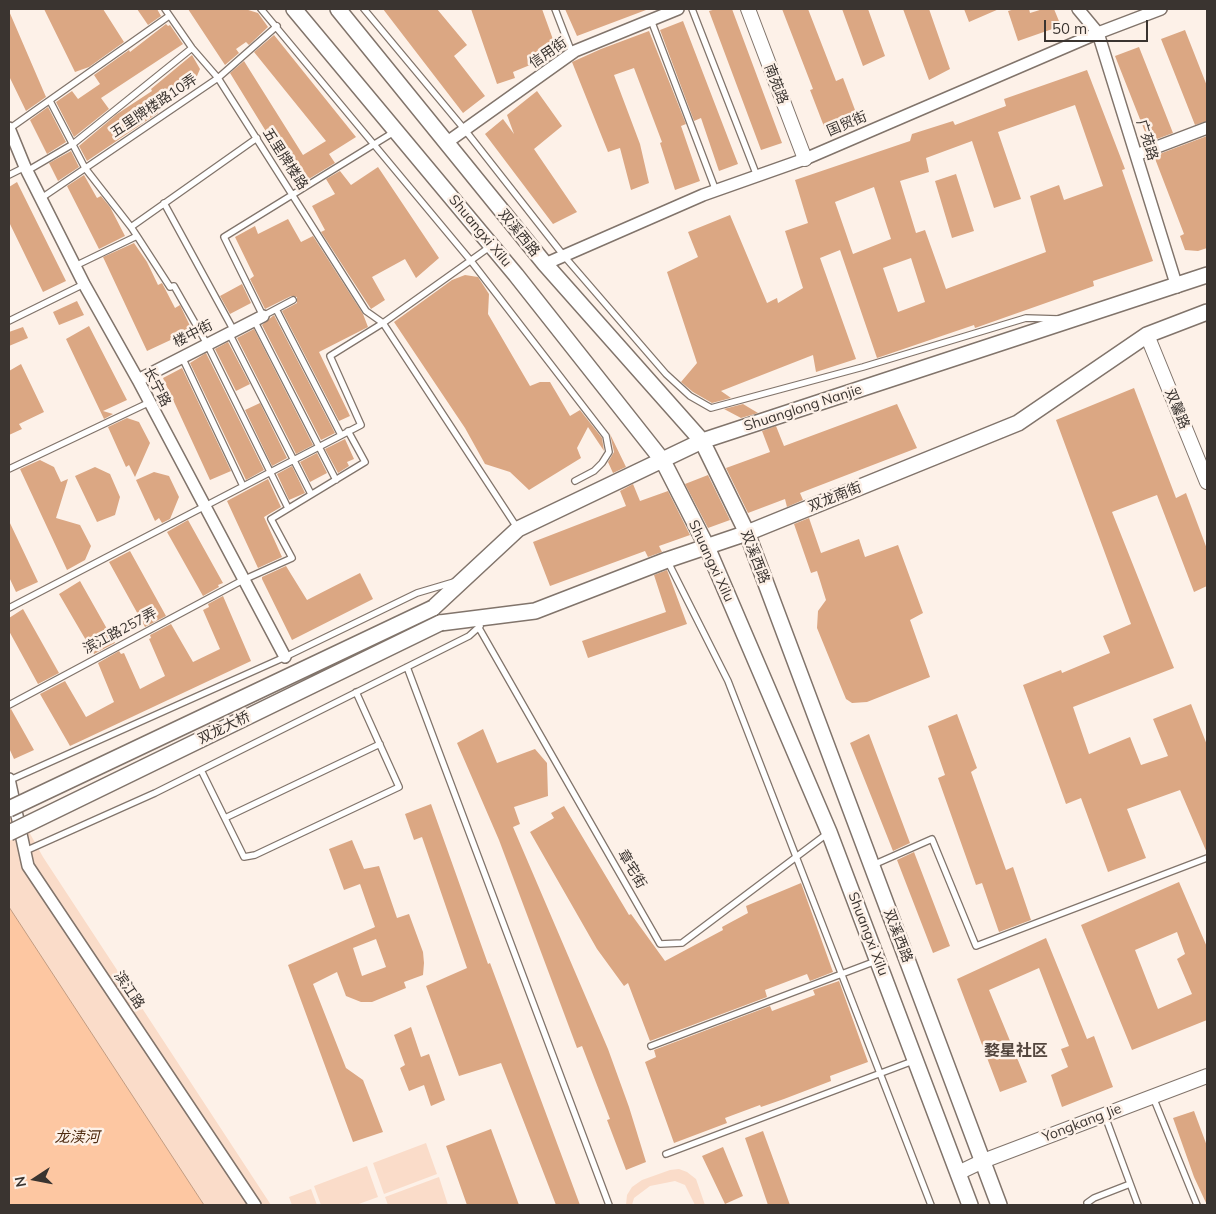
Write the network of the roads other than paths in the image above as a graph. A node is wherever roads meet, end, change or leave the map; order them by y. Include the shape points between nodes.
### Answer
1 (165, 9) edge
2 (261, 9) edge
3 (294, 9) edge
4 (338, 9) edge
5 (364, 9) edge
6 (555, 9) edge
7 (678, 9) edge
8 (692, 9) edge
9 (748, 9) edge
10 (1078, 9) edge
11 (1161, 9) edge
12 (169, 16) junction
13 (651, 20) junction
14 (276, 26) junction
15 (1098, 33) junction
16 (192, 48) junction
17 (572, 53) junction
18 (218, 78) junction
19 (50, 101) junction
20 (1207, 128) edge
21 (9, 129) edge
22 (465, 130) junction
23 (396, 131) junction
24 (257, 138) junction
25 (446, 143) junction
26 (73, 144) junction
27 (373, 145) junction
28 (1136, 155) junction
29 (805, 159) junction
30 (85, 168) junction
31 (26, 169) junction
32 (9, 175) edge
33 (757, 176) junction
34 (716, 191) junction
35 (294, 195) junction
36 (40, 198) junction
37 (164, 203) junction
38 (131, 227) junction
39 (137, 236) junction
40 (492, 245) junction
41 (564, 256) junction
42 (470, 261) junction
43 (545, 264) junction
44 (75, 266) junction
45 (1207, 275) edge
46 (84, 284) junction
47 (1177, 286) junction
48 (294, 300) dead end
49 (276, 309) junction
50 (1207, 312) edge
51 (259, 318) junction
52 (1075, 320) junction
53 (9, 321) edge
54 (383, 323) junction
55 (231, 332) junction
56 (1147, 336) junction
57 (207, 344) junction
58 (182, 357) junction
59 (138, 380) junction
60 (148, 402) junction
61 (348, 431) junction
62 (341, 435) junction
63 (702, 441) junction
64 (318, 447) junction
65 (294, 459) junction
66 (662, 461) junction
67 (9, 468) edge
68 (270, 472) junction
69 (336, 480) junction
70 (575, 481) dead end
71 (1207, 482) edge
72 (243, 486) junction
73 (312, 494) junction
74 (204, 506) junction
75 (288, 508) junction
76 (518, 529) junction
77 (747, 533) junction
78 (707, 547) junction
79 (667, 560) junction
80 (465, 579) junction
81 (244, 580) junction
82 (9, 608) edge
83 (433, 608) joint
84 (493, 615) junction
85 (440, 623) joint
86 (478, 628) junction
87 (285, 657) junction
88 (406, 667) junction
89 (356, 692) junction
90 (9, 705) edge
91 (380, 744) junction
92 (200, 770) junction
93 (9, 779) edge
94 (9, 809) edge
95 (225, 818) junction
96 (829, 832) junction
97 (9, 833) edge
98 (23, 852) junction
99 (796, 857) junction
100 (1207, 858) edge
101 (872, 866) junction
102 (878, 960) junction
103 (841, 974) junction
104 (651, 1046) dead end
105 (916, 1060) junction
106 (880, 1074) junction
107 (1207, 1076) edge
108 (1153, 1097) junction
109 (1105, 1115) junction
110 (666, 1154) dead end
111 (983, 1161) junction
112 (958, 1173) junction
113 (1130, 1184) junction
114 (255, 1205) edge
115 (609, 1205) edge
116 (931, 1205) edge
117 (970, 1205) edge
118 (999, 1205) edge
119 (1088, 1205) edge
120 (1138, 1205) edge
121 (1197, 1205) edge

1 - 12 lane, 五里牌楼路
2 - 14 lane
3 - 23 main road, Shuangxi Xilu
4 - 25 main road, 双溪西路
5 - 22 lane
6 - 17 lane
7 - 13 street, 信用街
8 - 33 lane
9 - 29 street, 南苑路
10 - 15 street, 广苑路
11 - 15 street, 国贸街
12 - 16 lane, 五里牌楼路
12 - 19 lane
13 - 17 street, 信用街
13 - 34 lane
14 - 18 lane, 五里牌楼路10弄
14 - 27 lane
15 - 28 street, 广苑路
15 - 29 street, 国贸街
16 - 18 lane, 五里牌楼路
16 - 26 lane
17 - 22 street, 信用街
18 - 24 lane, 五里牌楼路
18 - 30 lane, 五里牌楼路10弄
19 - 21 lane
19 - 26 lane
20 - 28 street
21 - 31 street, 长宁路
22 - 25 street, 信用街
22 - 41 lane
23 - 27 lane
23 - 40 main road, Shuangxi Xilu
24 - 35 lane, 五里牌楼路
24 - 37 lane
25 - 43 main road, 双溪西路
26 - 30 lane
26 - 31 lane
27 - 35 lane
27 - 42 lane
28 - 47 street, 广苑路
29 - 33 street, 国贸街
30 - 36 lane, 五里牌楼路10弄
30 - 38 lane
31 - 32 lane
31 - 36 street, 长宁路
33 - 34 street, 国贸街
34 - 41 street, 国贸街
35 - 51 lane via 224,238
35 - 54 lane, 五里牌楼路 via 366,311
36 - 44 street, 长宁路
37 - 38 lane
37 - 55 lane
38 - 39 lane
39 - 44 lane
39 - 57 lane via 170,287 174,286
40 - 42 lane
40 - 66 main road, Shuangxi Xilu
41 - 43 street, 国贸街
41 - 52 lane via 666,374 690,396 711,408 1026,318
42 - 54 lane
42 - 70 lane via 606,436 609,452 602,463
43 - 63 main road, 双溪西路
44 - 46 street, 长宁路
45 - 47 main road, Shuanglong Nanjie
46 - 53 lane
46 - 59 street, 长宁路
47 - 52 main road, Shuanglong Nanjie
48 - 49 lane
49 - 51 lane
49 - 62 lane
50 - 56 main road, 双龙南街
51 - 55 street, 楼中街
51 - 64 lane
52 - 63 main road, Shuanglong Nanjie
54 - 61 lane via 330,356 360,425
54 - 76 lane, 五里牌楼路
55 - 57 street, 楼中街
55 - 65 lane
56 - 71 street, 双馨路
56 - 77 main road, 双龙南街 via 1018,422
57 - 58 street, 楼中街
57 - 68 lane
58 - 59 street, 楼中街
58 - 72 lane
59 - 60 street, 长宁路
60 - 67 lane
60 - 74 street, 长宁路
61 - 62 lane
61 - 69 lane via 365,462
62 - 64 lane
63 - 66 main road, Shuanglong Nanjie
63 - 77 main road, 双溪西路
64 - 65 lane
64 - 69 lane
65 - 68 lane
65 - 73 lane
66 - 76 main road, Shuanglong Nanjie
66 - 78 main road, Shuangxi Xilu
68 - 72 lane
68 - 75 lane
69 - 73 lane
72 - 74 lane
73 - 75 lane
74 - 81 street, 长宁路
74 - 82 lane
75 - 81 lane, 滨江路257弄 via 271,519 292,558
76 - 80 main road, Shuanglong Nanjie
77 - 78 main road, 双龙南街
77 - 101 main road, 双溪西路
78 - 79 main road, 双龙南街
78 - 96 main road, Shuangxi Xilu
79 - 84 main road, 双龙南街 via 535,611
79 - 99 lane via 728,681
80 - 83 main road, Shuanglong Nanjie
80 - 87 lane via 417,593
81 - 87 street, 长宁路
81 - 90 lane, 滨江路257弄
83 - 94 main road, 双龙大桥, bridge
84 - 85 main road, 双龙南街
84 - 86 lane
85 - 97 main road, 双龙大桥, bridge
86 - 88 lane via 469,636
86 - 99 lane, 章宅街 via 660,944 682,944
87 - 93 lane
88 - 89 lane
88 - 115 lane
89 - 91 lane
89 - 92 lane
91 - 95 lane
91 - 95 lane via 399,787 255,855 244,857
92 - 95 lane
92 - 98 lane
93 - 98 street, 滨江路
96 - 99 lane, 章宅街
96 - 102 main road, Shuangxi Xilu
98 - 114 street, 滨江路 via 28,866
99 - 103 lane
100 - 101 lane via 976,946 932,839
101 - 111 main road, 双溪西路
102 - 103 lane
102 - 105 main road, Shuangxi Xilu
103 - 104 lane
103 - 106 lane
105 - 106 lane
105 - 112 main road, Shuangxi Xilu
106 - 110 lane
106 - 116 lane
107 - 108 street, Yongkang Jie
108 - 109 street, Yongkang Jie
108 - 121 lane
109 - 111 street, Yongkang Jie
109 - 113 lane
111 - 112 street, Yongkang Jie
111 - 118 main road, 双溪西路
112 - 117 main road, Shuangxi Xilu
113 - 119 lane via 1094,1198
113 - 120 lane

